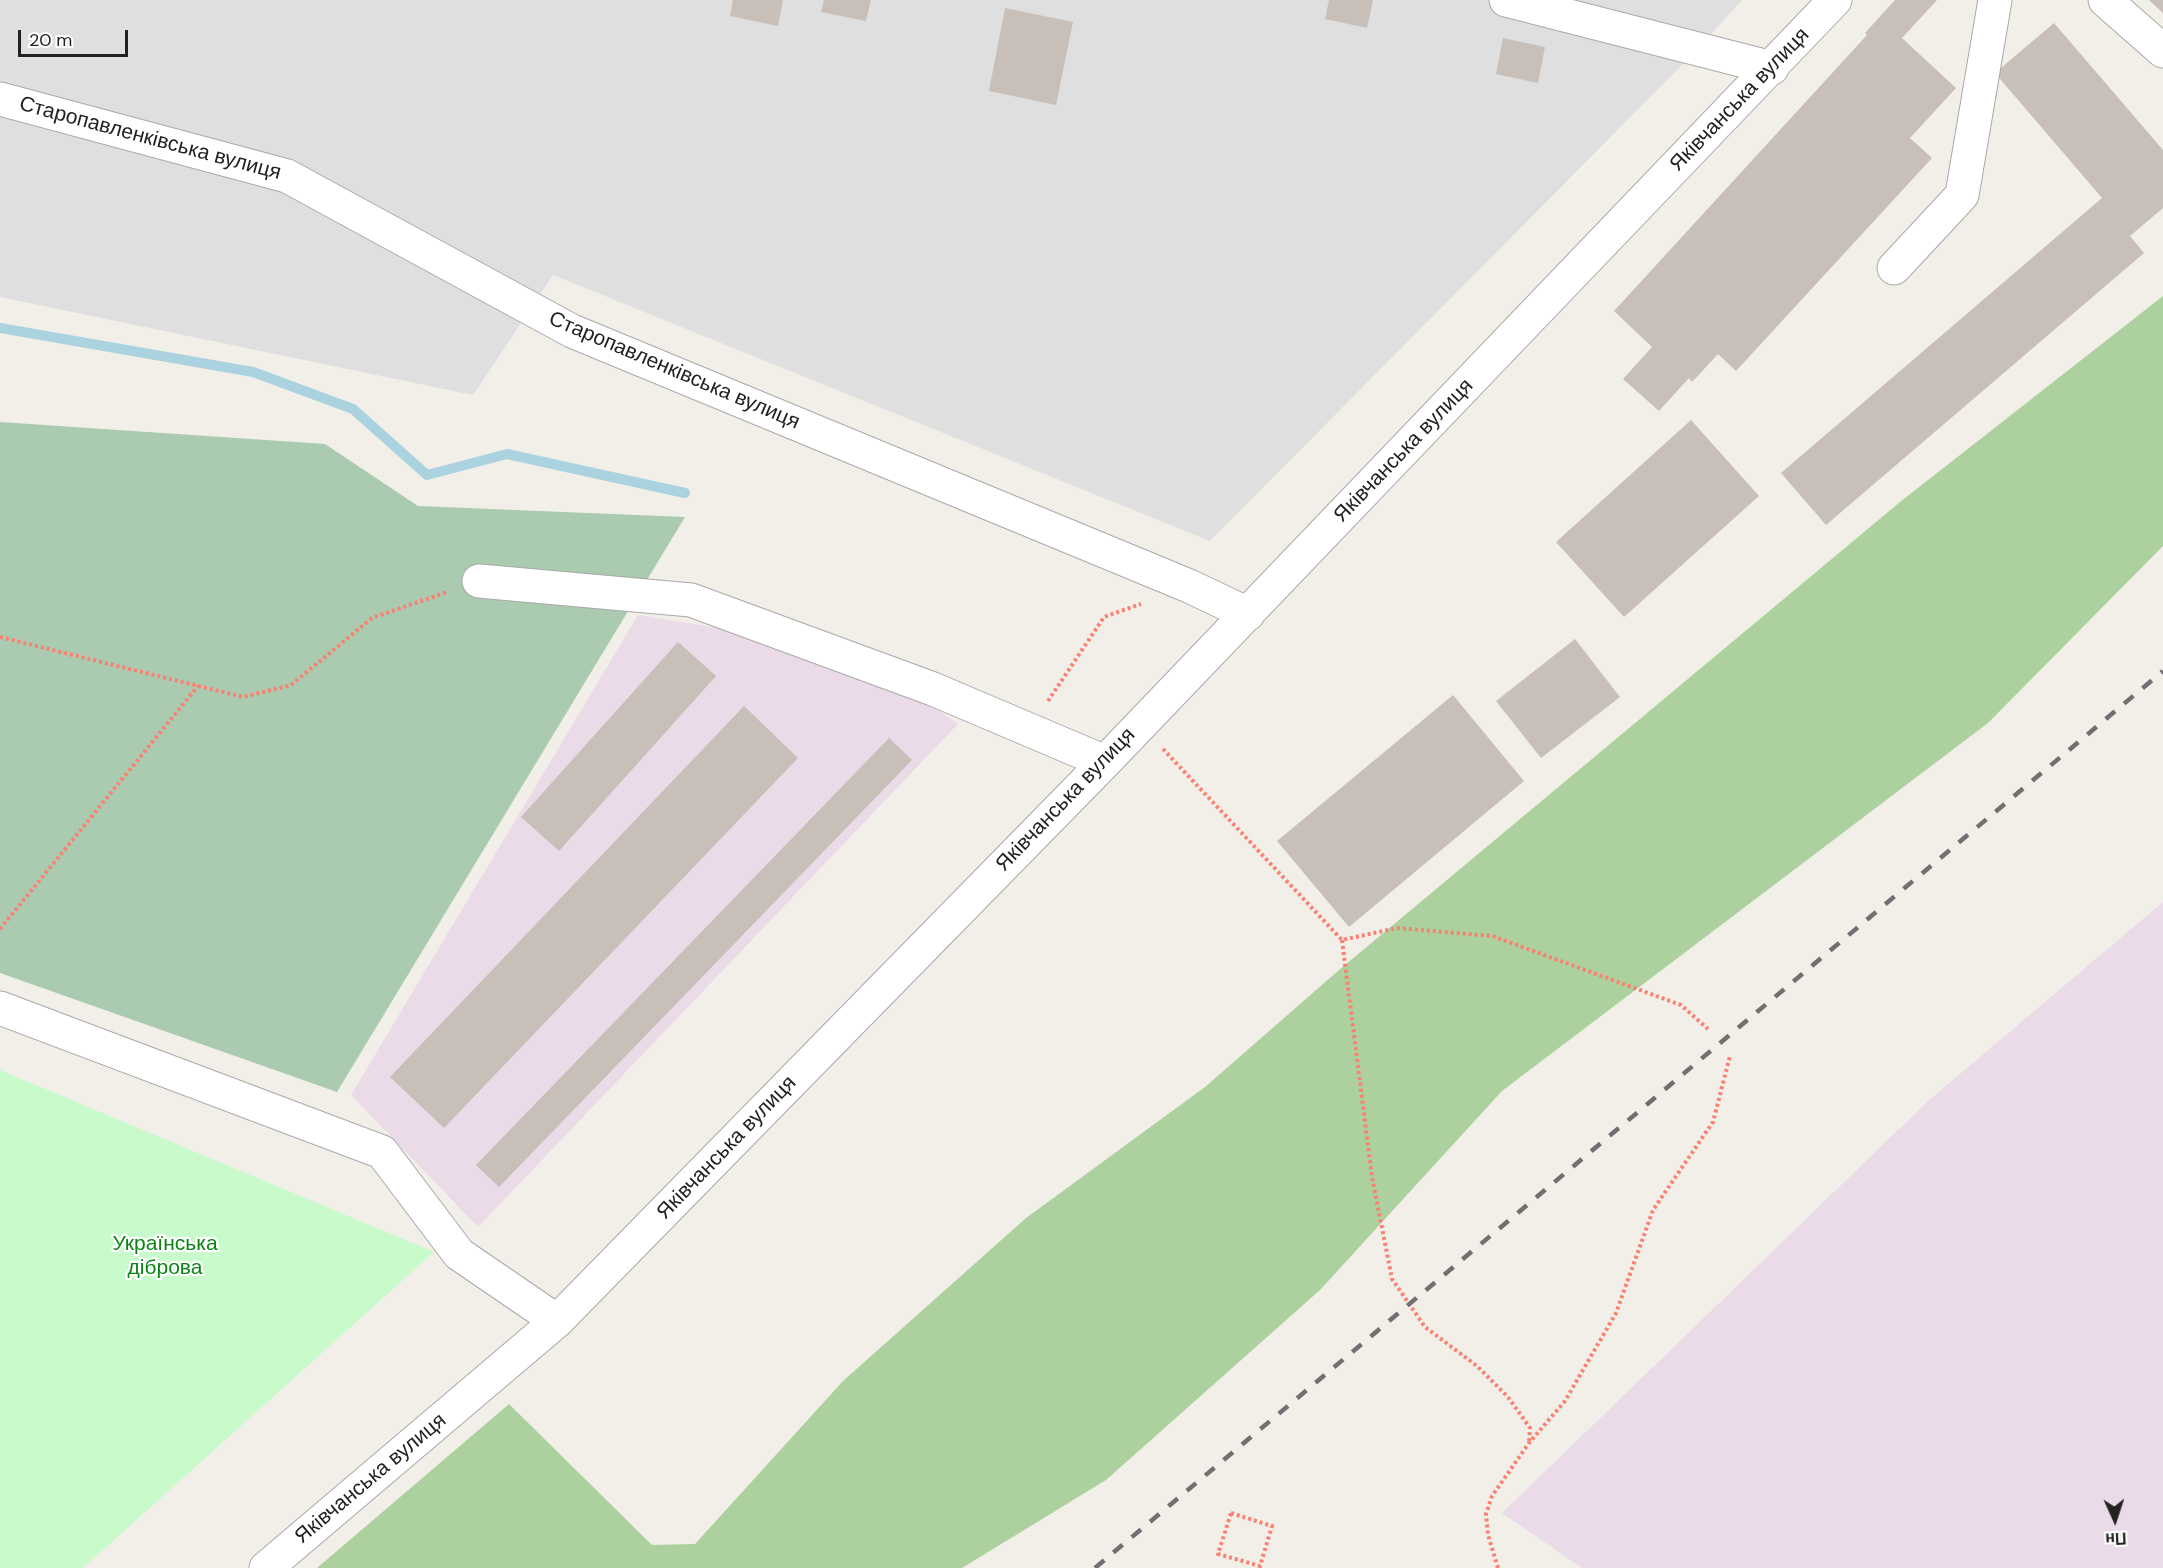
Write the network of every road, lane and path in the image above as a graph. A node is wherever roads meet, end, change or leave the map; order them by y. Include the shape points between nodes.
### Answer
1 (1506, 0) edge
2 (1835, 0) edge
3 (1995, 0) edge
4 (2105, 0) edge
5 (2163, 51) edge
6 (1772, 68) junction
7 (0, 99) edge
8 (1894, 268) dead end
9 (479, 581) joint
10 (1189, 586) junction
11 (1248, 614) junction
12 (0, 637) edge
13 (198, 686) junction
14 (1141, 724) junction
15 (1028, 731) junction
16 (1105, 762) junction
17 (0, 929) edge
18 (1342, 940) junction
19 (0, 1008) edge
20 (1708, 1029) dead end
21 (1730, 1056) dead end
22 (557, 1321) junction
23 (1529, 1443) junction
24 (1260, 1567) edge
25 (266, 1568) edge
26 (1498, 1568) edge

1 - 6 street
2 - 6 street, Яківчанська вулиця
3 - 8 street via 1962,195
4 - 5 street
6 - 11 street, Яківчанська вулиця
7 - 10 street, Старопавленківська вулиця via 287,176 572,331
9 - 13 path via 372,618 291,685 243,697
9 - 15 street via 691,600 933,689
10 - 11 street, Старопавленківська вулиця
10 - 15 path via 1104,617
11 - 14 street, Яківчанська вулиця
12 - 13 path
13 - 17 path
14 - 16 street, Яківчанська вулиця
14 - 18 path
15 - 16 street
16 - 22 street, Яківчанська вулиця
18 - 20 path via 1397,928 1492,936 1681,1005
18 - 23 path via 1372,1177 1392,1279 1425,1327 1477,1366 1508,1397 1530,1428
19 - 22 street via 382,1152 459,1254
21 - 23 path via 1713,1122 1653,1210 1616,1313 1565,1401
22 - 25 street, Яківчанська вулиця
23 - 26 path via 1492,1496 1486,1515
24 - 24 path via 1272,1526 1231,1513 1218,1554

